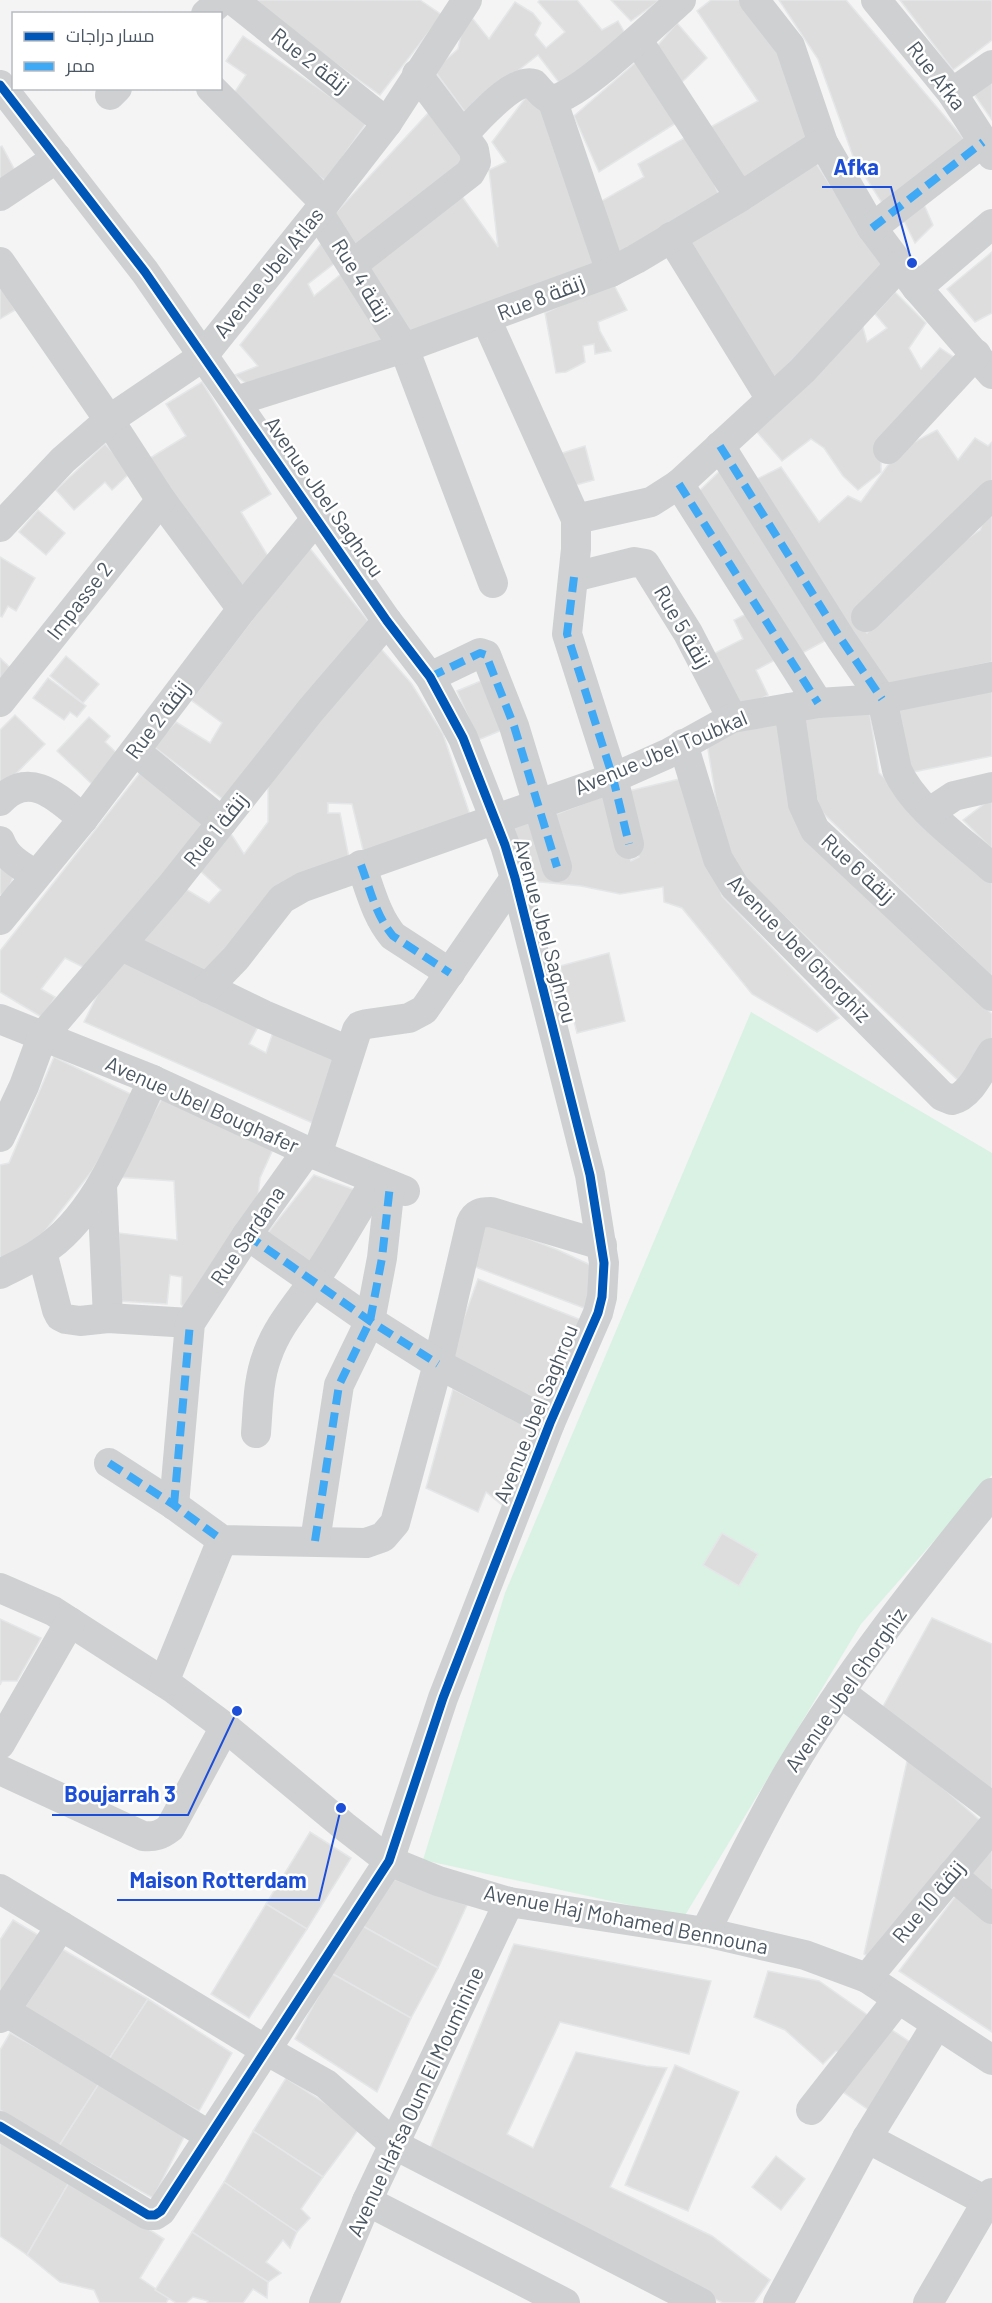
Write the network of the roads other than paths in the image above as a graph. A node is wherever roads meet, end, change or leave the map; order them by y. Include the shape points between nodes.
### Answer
1 (222, 0) edge
2 (232, 0) edge
3 (681, 0) edge
4 (754, 0) edge
5 (876, 0) edge
6 (458, 3) edge
7 (208, 12) edge
8 (638, 41) junction
9 (992, 64) edge
10 (417, 74) junction
11 (213, 90) edge
12 (952, 93) junction
13 (552, 99) junction
14 (6, 104) edge
15 (387, 123) junction
16 (463, 134) junction
17 (823, 143) junction
18 (988, 148) edge
19 (57, 158) junction
20 (0, 196) edge
21 (740, 196) junction
22 (322, 208) junction
23 (992, 224) edge
24 (872, 228) junction
25 (671, 237) junction
26 (0, 262) edge
27 (352, 265) junction
28 (611, 272) junction
29 (908, 276) junction
30 (486, 319) junction
31 (404, 348) junction
32 (202, 357) junction
33 (984, 364) edge
34 (771, 399) junction
35 (236, 401) junction
36 (109, 420) junction
37 (720, 446) junction
38 (888, 449) dead end
39 (679, 484) junction
40 (992, 495) edge
41 (161, 500) junction
42 (316, 519) junction
43 (576, 519) junction
44 (0, 527) edge
45 (574, 577) junction
46 (493, 583) dead end
47 (242, 609) junction
48 (866, 617) dead end
49 (387, 621) junction
50 (430, 677) junction
51 (992, 677) edge
52 (882, 699) junction
53 (0, 702) edge
54 (818, 703) junction
55 (789, 708) junction
56 (732, 718) junction
57 (683, 744) junction
58 (135, 751) junction
59 (613, 778) junction
60 (992, 787) edge
61 (0, 801) edge
62 (539, 804) junction
63 (930, 812) junction
64 (83, 819) junction
65 (495, 820) junction
66 (222, 822) junction
67 (0, 841) edge
68 (629, 844) dead end
69 (361, 865) junction
70 (557, 867) dead end
71 (992, 868) edge
72 (36, 875) junction
73 (515, 878) junction
74 (2, 913) edge
75 (122, 945) junction
76 (450, 973) junction
77 (207, 988) junction
78 (992, 996) edge
79 (0, 1019) edge
80 (42, 1037) junction
81 (349, 1051) junction
82 (992, 1053) edge
83 (153, 1080) junction
84 (0, 1137) edge
85 (312, 1153) junction
86 (390, 1185) junction
87 (102, 1186) junction
88 (247, 1235) junction
89 (602, 1245) junction
90 (42, 1252) junction
91 (0, 1274) edge
92 (313, 1282) junction
93 (108, 1318) junction
94 (370, 1321) junction
95 (190, 1323) junction
96 (438, 1364) junction
97 (550, 1423) junction
98 (256, 1433) dead end
99 (109, 1463) dead end
100 (992, 1493) edge
101 (174, 1505) junction
102 (222, 1540) junction
103 (315, 1541) junction
104 (0, 1588) edge
105 (70, 1622) junction
106 (165, 1682) junction
107 (840, 1692) junction
108 (225, 1727) junction
109 (0, 1744) edge
110 (0, 1770) edge
111 (992, 1807) edge
112 (992, 1827) edge
113 (389, 1861) junction
114 (951, 1875) junction
115 (0, 1889) edge
116 (510, 1902) junction
117 (992, 1909) edge
118 (61, 1926) junction
119 (705, 1932) junction
120 (867, 1978) junction
121 (898, 2000) junction
122 (2, 2014) edge
123 (938, 2024) junction
124 (264, 2049) junction
125 (992, 2060) edge
126 (811, 2110) dead end
127 (0, 2126) edge
128 (210, 2136) junction
129 (867, 2138) junction
130 (395, 2145) junction
131 (989, 2197) edge
132 (368, 2201) junction
133 (551, 2300) edge
134 (324, 2303) edge
135 (701, 2303) edge
136 (778, 2303) edge
137 (928, 2303) edge

1 - 7 street
2 - 15 street, Rue 2 زنقة
3 - 8 street
4 - 17 street via 790,46
5 - 12 street, Rue Afka
6 - 10 street, Avenue Jbel Atlas
8 - 13 street via 568,95
8 - 21 street
9 - 12 street
10 - 15 street, Avenue Jbel Atlas
10 - 16 street
11 - 22 street, Rue 4 زنقة
12 - 18 street, Rue Afka
13 - 16 street via 534,84 521,84 507,92
13 - 28 street
14 - 19 street, Avenue Jbel Saghrou
15 - 22 street, Avenue Jbel Atlas
16 - 27 street via 476,154 476,165 470,173
17 - 21 street, Rue 8 زنقة
17 - 24 street
18 - 24 street
19 - 20 street
19 - 32 street, Avenue Jbel Saghrou via 145,273
21 - 25 street, Rue 8 زنقة
22 - 27 street, Rue 4 زنقة
22 - 32 street, Avenue Jbel Atlas
23 - 29 street
24 - 29 street
25 - 28 street, Rue 8 زنقة
25 - 34 street
26 - 36 street
27 - 31 street, Rue 4 زنقة
28 - 30 street, Rue 8 زنقة
29 - 33 street
29 - 34 street
30 - 31 street, Rue 8 زنقة
30 - 43 street
31 - 35 street, Rue 8 زنقة
31 - 46 street, Rue 4 زنقة
32 - 35 street, Avenue Jbel Saghrou
32 - 36 street, Avenue Jbel Atlas
33 - 38 street
34 - 37 street
35 - 42 street, Avenue Jbel Saghrou
36 - 41 street
36 - 44 street, Avenue Jbel Atlas via 63,460
37 - 39 street
37 - 52 street
39 - 43 street via 651,502
39 - 54 street
40 - 48 street
41 - 47 street
41 - 53 street, Impasse 2
42 - 47 street, Rue 2 زنقة
42 - 49 street, Avenue Jbel Saghrou
43 - 45 street
45 - 56 street, Rue 5 زنقة via 637,561 645,564 688,633
45 - 59 street via 567,634
47 - 58 street, Rue 2 زنقة
49 - 50 street, Avenue Jbel Saghrou
49 - 66 street, Rue 1 زنقة
50 - 62 street via 480,653 486,655
50 - 65 street, Avenue Jbel Saghrou via 463,738
51 - 52 street, Avenue Jbel Toubkal
52 - 54 street, Avenue Jbel Toubkal
52 - 63 street via 897,770 906,787
54 - 55 street, Avenue Jbel Toubkal
55 - 56 street, Avenue Jbel Toubkal
55 - 78 street, Rue 6 زنقة via 803,804 815,830
56 - 57 street, Avenue Jbel Toubkal
57 - 59 street, Avenue Jbel Toubkal
57 - 82 street, Avenue Jbel Ghorghiz via 718,859 735,887 942,1096 951,1100 961,1096
58 - 64 street, Rue 2 زنقة
58 - 66 street
59 - 62 street, Avenue Jbel Toubkal
59 - 68 street
60 - 63 street via 954,796
61 - 64 street via 29,786 53,793
62 - 65 street, Avenue Jbel Toubkal
62 - 70 street
63 - 71 street
64 - 72 street, Rue 2 زنقة
65 - 69 street, Avenue Jbel Toubkal
65 - 73 street, Avenue Jbel Saghrou
66 - 75 street, Rue 1 زنقة
67 - 72 street via 10,857
69 - 76 street via 387,929
69 - 77 street, Avenue Jbel Toubkal via 282,899
72 - 74 street, Rue 2 زنقة
73 - 76 street
73 - 89 street, Avenue Jbel Saghrou via 590,1175
75 - 77 street
75 - 80 street, Rue 1 زنقة
76 - 81 street, Rue Sardana via 424,1010 410,1018 360,1026
77 - 81 street
79 - 80 street, Avenue Jbel Boughafer
80 - 83 street, Avenue Jbel Boughafer
80 - 84 street
81 - 85 street, Rue Sardana
83 - 85 street, Avenue Jbel Boughafer
83 - 87 street
85 - 86 street, Avenue Jbel Boughafer
85 - 88 street, Rue Sardana
86 - 92 street
86 - 94 street
87 - 90 street via 84,1211
87 - 93 street
88 - 92 street
88 - 95 street, Rue Sardana
89 - 96 street via 491,1212 474,1216
89 - 97 street, Avenue Jbel Saghrou via 604,1280 598,1313
90 - 91 street
90 - 93 street via 60,1316 80,1321
92 - 94 street
92 - 98 street via 281,1326 266,1358
93 - 95 street
94 - 96 street
94 - 103 street via 339,1385
95 - 101 street
96 - 97 street
96 - 103 street via 395,1523 382,1537 366,1543
97 - 113 street, Avenue Jbel Saghrou via 443,1698
99 - 101 street
100 - 107 street, Avenue Jbel Ghorghiz
101 - 102 street
102 - 103 street
102 - 106 street
104 - 105 street, Avenue Haj Mohamed Bennouna
105 - 106 street, Avenue Haj Mohamed Bennouna
105 - 109 street
106 - 108 street, Avenue Haj Mohamed Bennouna
107 - 111 street
107 - 119 street, Avenue Jbel Ghorghiz via 789,1771
108 - 110 street via 170,1828 152,1837
108 - 113 street, Avenue Haj Mohamed Bennouna
112 - 114 street, Rue 10 زنقة
113 - 116 street, Avenue Haj Mohamed Bennouna via 438,1881
113 - 124 street, Avenue Jbel Saghrou
114 - 117 street
114 - 120 street, Rue 10 زنقة
115 - 118 street
116 - 119 street, Avenue Haj Mohamed Bennouna
116 - 130 street, Avenue Hafsa Oum El Mouminine
118 - 122 street
118 - 124 street
119 - 120 street, Avenue Haj Mohamed Bennouna via 805,1955
120 - 121 street, Avenue Haj Mohamed Bennouna
121 - 123 street, Avenue Haj Mohamed Bennouna
121 - 126 street
122 - 128 street
123 - 125 street, Avenue Haj Mohamed Bennouna
123 - 129 street
124 - 128 street, Avenue Jbel Saghrou
124 - 130 street via 326,2084
127 - 128 street, Avenue Jbel Saghrou via 147,2215 161,2211
129 - 131 street
129 - 136 street
130 - 132 street, Avenue Hafsa Oum El Mouminine
130 - 135 street
131 - 137 street
132 - 133 street
132 - 134 street, Avenue Hafsa Oum El Mouminine

